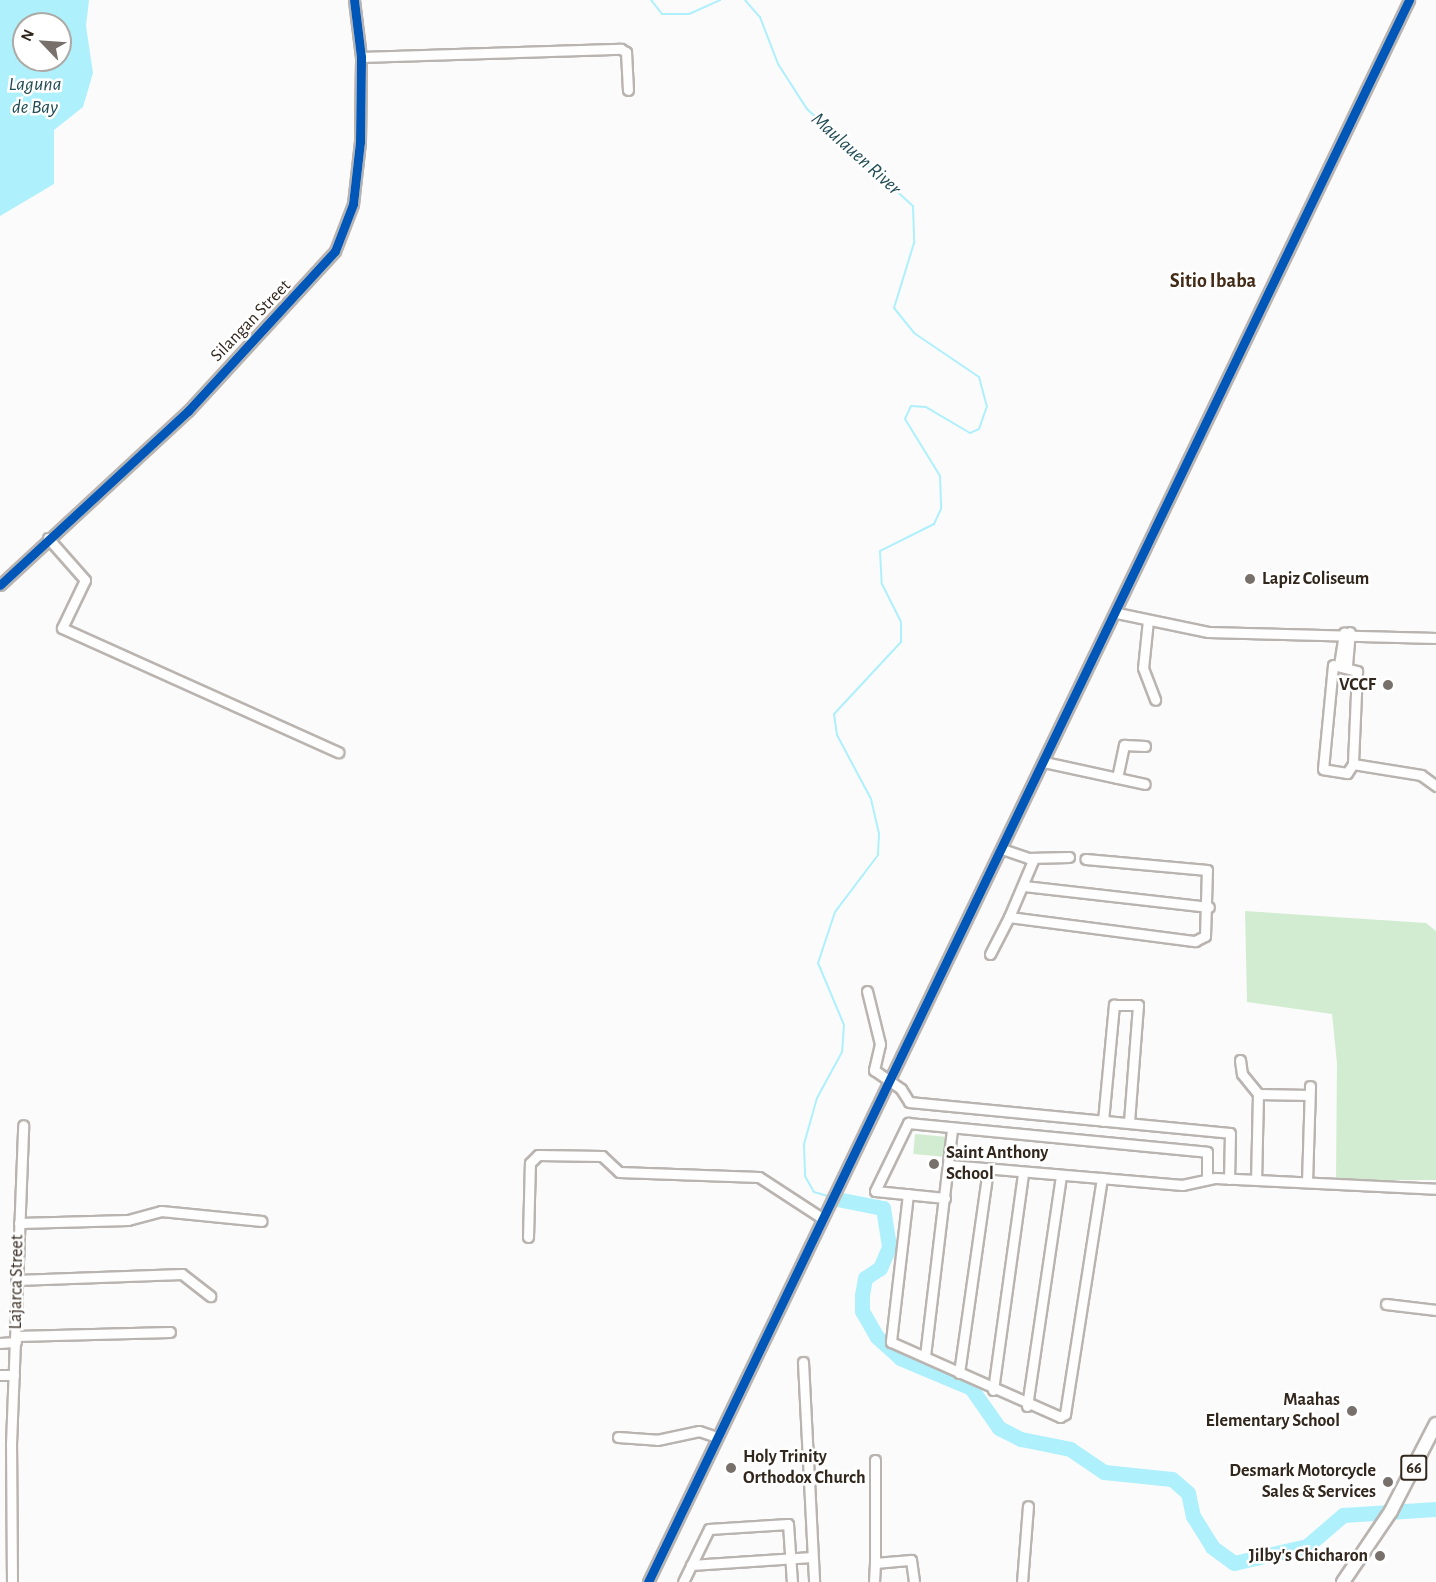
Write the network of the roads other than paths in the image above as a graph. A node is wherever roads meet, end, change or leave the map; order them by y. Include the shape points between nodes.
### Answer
1 (354, 0) edge
2 (1409, 0) edge
3 (361, 57) junction
4 (628, 90) dead end
5 (48, 538) junction
6 (0, 585) edge
7 (1117, 613) junction
8 (1148, 620) junction
9 (1347, 632) junction
10 (1436, 638) edge
11 (1343, 665) junction
12 (1155, 700) dead end
13 (1145, 746) dead end
14 (338, 752) dead end
15 (1044, 762) junction
16 (1353, 764) junction
17 (1117, 778) junction
18 (1145, 784) dead end
19 (1436, 786) edge
20 (1002, 849) junction
21 (1069, 857) dead end
22 (1034, 858) junction
23 (1085, 859) dead end
24 (1024, 886) junction
25 (1209, 907) junction
26 (1008, 917) junction
27 (990, 954) dead end
28 (867, 991) dead end
29 (1240, 1060) dead end
30 (890, 1078) junction
31 (1258, 1094) junction
32 (1103, 1121) junction
33 (1129, 1123) junction
34 (23, 1125) dead end
35 (952, 1128) junction
36 (949, 1165) junction
37 (988, 1170) junction
38 (1023, 1173) junction
39 (1061, 1175) junction
40 (1102, 1178) junction
41 (1207, 1179) junction
42 (1229, 1179) junction
43 (1256, 1180) junction
44 (1307, 1182) junction
45 (1436, 1189) edge
46 (908, 1194) junction
47 (945, 1198) junction
48 (822, 1217) junction
49 (262, 1221) dead end
50 (19, 1223) junction
51 (528, 1237) dead end
52 (16, 1280) junction
53 (210, 1296) dead end
54 (1386, 1304) dead end
55 (1436, 1310) edge
56 (170, 1332) dead end
57 (16, 1339) junction
58 (0, 1343) edge
59 (925, 1356) junction
60 (803, 1362) dead end
61 (959, 1373) junction
62 (0, 1375) edge
63 (14, 1375) junction
64 (993, 1390) junction
65 (1027, 1406) junction
66 (1436, 1424) edge
67 (618, 1437) dead end
68 (716, 1437) junction
69 (0, 1442) edge
70 (11, 1444) junction
71 (875, 1460) dead end
72 (1028, 1506) dead end
73 (0, 1511) edge
74 (11, 1511) junction
75 (812, 1557) junction
76 (791, 1558) junction
77 (874, 1563) junction
78 (691, 1565) junction
79 (1348, 1580) edge
80 (12, 1582) edge
81 (648, 1582) edge
82 (682, 1582) edge
83 (792, 1582) edge
84 (814, 1582) edge
85 (874, 1582) edge
86 (914, 1582) edge
87 (1022, 1582) edge

1 - 3 street, Silangan Street
2 - 7 street
3 - 4 street via 621,49 626,52
3 - 5 street, Silangan Street via 353,204 335,251 188,411
5 - 6 street, Silangan Street
5 - 14 street via 85,580 62,628
7 - 8 street
7 - 15 street
8 - 9 street via 1208,632
8 - 12 street via 1143,668
9 - 10 street
9 - 11 street
11 - 16 street via 1357,671
11 - 16 street via 1331,669 1323,769 1347,773
13 - 17 street via 1124,745
15 - 17 street
15 - 20 street
16 - 19 street via 1421,775
17 - 18 street
20 - 22 street
20 - 30 street
21 - 22 street
22 - 24 street
23 - 25 street via 1207,870
24 - 25 street
24 - 26 street
25 - 26 street via 1205,936 1195,942
26 - 27 street
28 - 30 street via 880,1044 874,1070
29 - 31 street via 1242,1074
30 - 32 street via 912,1104
30 - 48 street
31 - 43 street
31 - 44 street via 1309,1091
32 - 33 street
32 - 33 street via 1114,1005 1138,1005
33 - 42 street via 1230,1133
34 - 50 street, Lajarca Street
35 - 36 street
35 - 41 street via 1207,1152
35 - 46 street via 908,1123 875,1191
36 - 37 street
36 - 47 street
37 - 38 street
37 - 61 street
38 - 39 street
38 - 64 street
39 - 40 street
39 - 65 street
40 - 41 street via 1182,1185
40 - 65 street via 1065,1414
41 - 42 street
42 - 43 street
43 - 44 street
44 - 45 street
46 - 47 street
46 - 59 street via 891,1342
47 - 59 street
48 - 51 street via 759,1177 619,1172 603,1156 538,1155 530,1163
48 - 68 street
49 - 50 street via 161,1210 128,1220
50 - 52 street, Lajarca Street
52 - 53 street via 182,1274
52 - 57 street, Lajarca Street
54 - 55 street
56 - 57 street
57 - 58 street
57 - 63 street, Lajarca Street
59 - 61 street
60 - 75 street
61 - 64 street
62 - 63 street
63 - 70 street, Lajarca Street
64 - 65 street
66 - 79 main road, 66 via 1391,1511
67 - 68 street via 657,1440 699,1431
68 - 81 street
69 - 70 street
70 - 74 street, Lajarca Street
71 - 77 street
72 - 87 street
73 - 74 street
74 - 80 street, Lajarca Street
75 - 76 street
75 - 84 street
76 - 78 street
76 - 78 street via 788,1524 709,1529
76 - 83 street
77 - 85 street
77 - 86 street via 910,1560
78 - 82 street

